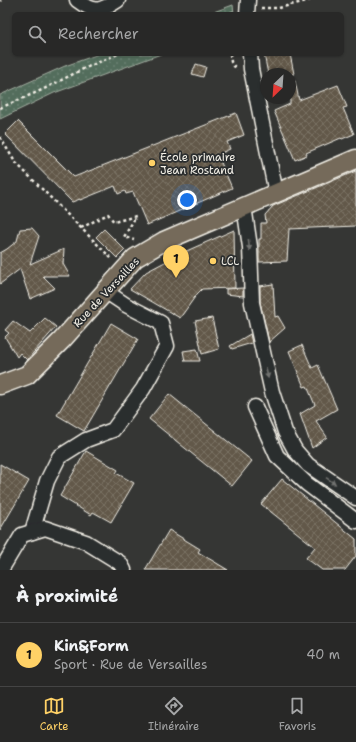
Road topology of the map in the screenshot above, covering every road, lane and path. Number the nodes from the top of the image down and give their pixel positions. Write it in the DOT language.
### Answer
graph roads {
  1 [pos="77,0"];
  2 [pos="118,0"];
  3 [pos="310,0"];
  4 [pos="247,7"];
  5 [pos="113,56"];
  6 [pos="250,56"];
  7 [pos="0,108"];
  8 [pos="0,137"];
  9 [pos="356,159"];
  10 [pos="276,193"];
  11 [pos="244,206"];
  12 [pos="81,228"];
  13 [pos="154,247"];
  14 [pos="123,271"];
  15 [pos="105,291"];
  16 [pos="0,385"];
  17 [pos="255,407"];
  18 [pos="356,498"];
  19 [pos="356,521"];
  20 [pos="32,532"];
  21 [pos="1,570"];
  22 [pos="124,570"];
  1 -- 2 [label="street"];
  3 -- 4 [label="path"];
  5 -- 7 [label="path"];
  6 -- 10 [label="street"];
  8 -- 12 [label="path"];
  9 -- 10 [label="main road, Rue de Versailles"];
  10 -- 11 [label="main road, Rue de Versailles"];
  11 -- 13 [label="main road, Rue de Versailles"];
  11 -- 18 [label="street, one-way"];
  12 -- 13 [label="path"];
  12 -- 14 [label="path"];
  13 -- 14 [label="main road, Rue de Versailles"];
  14 -- 15 [label="main road, Rue de Versailles"];
  15 -- 16 [label="main road, Rue de Versailles"];
  15 -- 20 [label="street"];
  17 -- 19 [label="street"];
  20 -- 21 [label="street"];
  20 -- 22 [label="street"];
}
